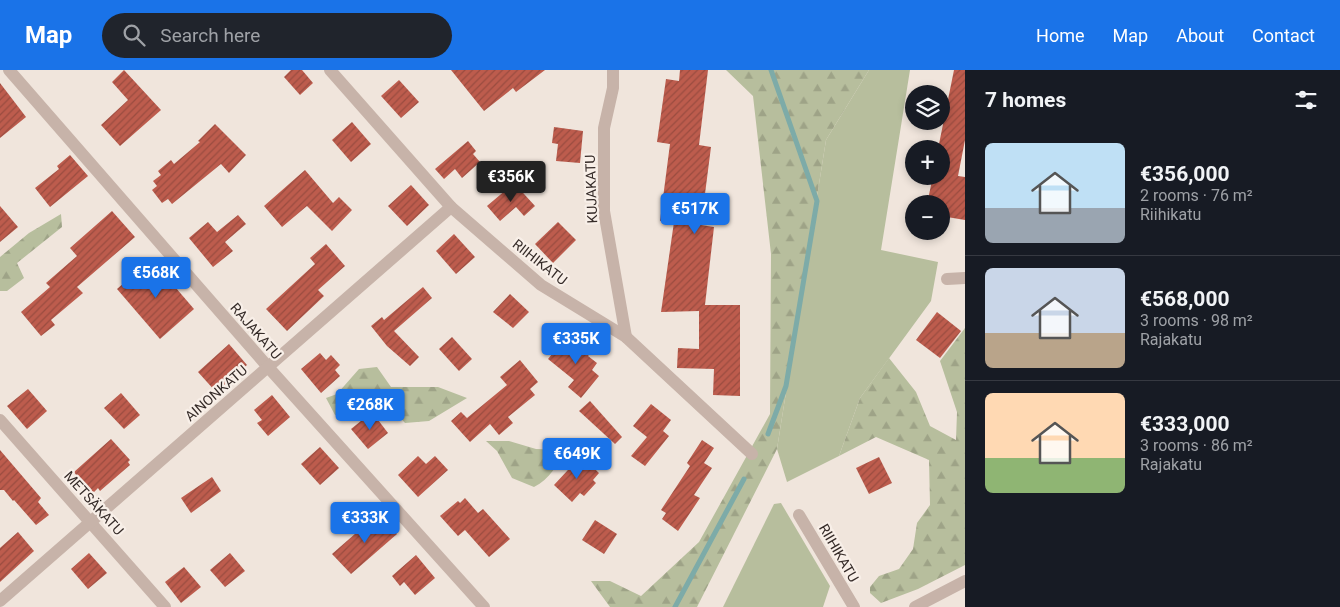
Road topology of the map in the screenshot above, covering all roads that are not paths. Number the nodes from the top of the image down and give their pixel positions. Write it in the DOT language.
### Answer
graph roads {
  1 [pos="9,70"];
  2 [pos="330,70"];
  3 [pos="612,70"];
  4 [pos="451,207"];
  5 [pos="965,278"];
  6 [pos="947,279"];
  7 [pos="626,337"];
  8 [pos="268,367"];
  9 [pos="0,420"];
  10 [pos="752,454"];
  11 [pos="800,514"];
  12 [pos="91,522"];
  13 [pos="965,581"];
  14 [pos="0,601"];
  15 [pos="165,607"];
  16 [pos="484,607"];
  17 [pos="854,607"];
  18 [pos="915,607"];
  1 -- 8 [label="street, RAJAKATU"];
  2 -- 4 [label="street, RIIHIKATU"];
  3 -- 7 [label="street, KUJAKATU"];
  4 -- 7 [label="street, RIIHIKATU"];
  4 -- 8 [label="street, AINONKATU"];
  5 -- 6 [label="street"];
  7 -- 10 [label="street, RIIHIKATU"];
  8 -- 12 [label="street, AINONKATU"];
  8 -- 16 [label="street, RAJAKATU"];
  9 -- 12 [label="street, METSÄKATU"];
  11 -- 17 [label="street, RIIHIKATU"];
  12 -- 14 [label="street, AINONKATU"];
  12 -- 15 [label="street, METSÄKATU"];
  13 -- 18 [label="street"];
}
